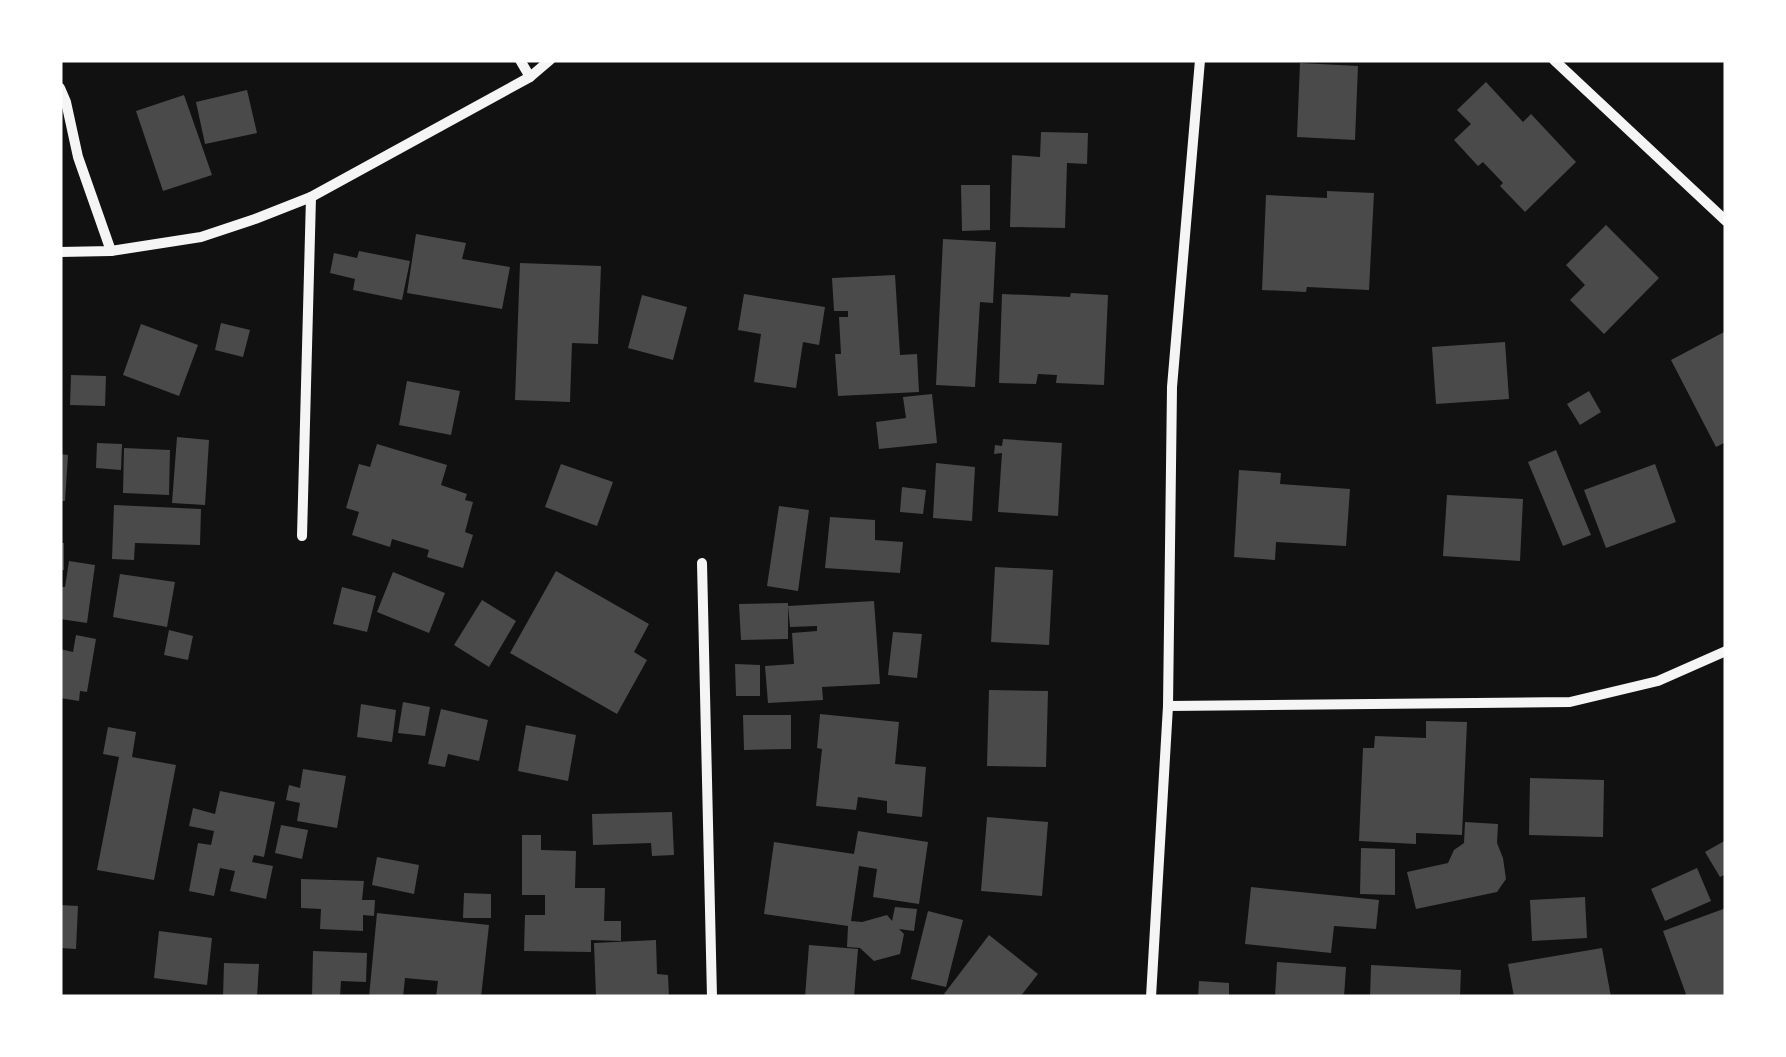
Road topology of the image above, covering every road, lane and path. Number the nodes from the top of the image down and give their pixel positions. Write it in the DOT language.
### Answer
graph roads {
  1 [pos="520,60"];
  2 [pos="550,60"];
  3 [pos="1200,60"];
  4 [pos="1554,60"];
  5 [pos="530,77"];
  6 [pos="60,88"];
  7 [pos="311,198"];
  8 [pos="1726,222"];
  9 [pos="111,250"];
  10 [pos="60,252"];
  11 [pos="302,536"];
  12 [pos="702,563"];
  13 [pos="1726,651"];
  14 [pos="1168,706"];
  15 [pos="712,997"];
  16 [pos="1151,997"];
  1 -- 5 [label="street"];
  2 -- 5 [label="street"];
  3 -- 14 [label="street"];
  4 -- 8 [label="street"];
  5 -- 7 [label="street"];
  6 -- 9 [label="street"];
  7 -- 9 [label="street"];
  7 -- 11 [label="street"];
  9 -- 10 [label="street"];
  12 -- 15 [label="street"];
  13 -- 14 [label="street"];
  14 -- 16 [label="street"];
}
